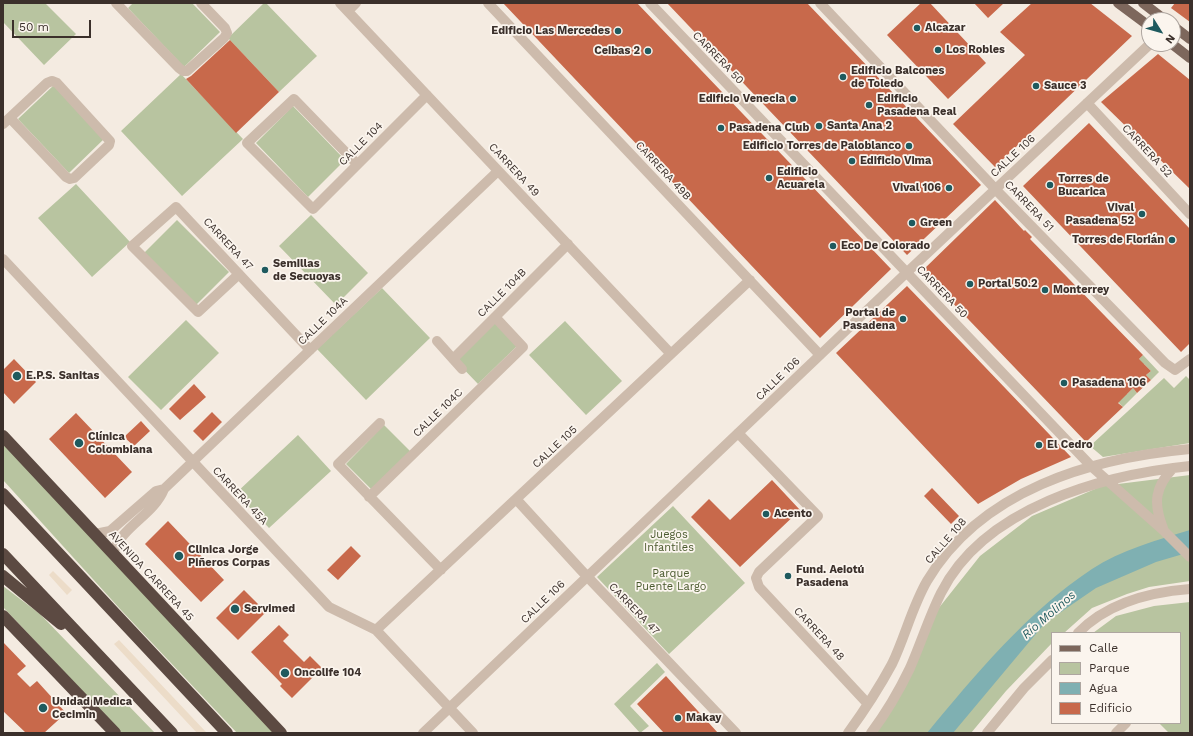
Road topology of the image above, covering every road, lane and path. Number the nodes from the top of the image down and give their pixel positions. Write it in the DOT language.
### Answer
graph roads {
  1 [pos="201,3"];
  2 [pos="340,3"];
  3 [pos="356,3"];
  4 [pos="488,3"];
  5 [pos="650,3"];
  6 [pos="820,3"];
  7 [pos="1143,3"];
  8 [pos="122,5"];
  9 [pos="1123,5"];
  10 [pos="348,11"];
  11 [pos="1155,12"];
  12 [pos="1134,15"];
  13 [pos="1141,20"];
  14 [pos="1181,32"];
  15 [pos="1190,39"];
  16 [pos="1181,51"];
  17 [pos="1141,52"];
  18 [pos="1190,58"];
  19 [pos="427,96"];
  20 [pos="1087,103"];
  21 [pos="7,121"];
  22 [pos="358,164"];
  23 [pos="498,171"];
  24 [pos="996,189"];
  25 [pos="1190,214"];
  26 [pos="568,244"];
  27 [pos="3,260"];
  28 [pos="907,273"];
  29 [pos="239,274"];
  30 [pos="750,280"];
  31 [pos="495,317"];
  32 [pos="437,341"];
  33 [pos="310,350"];
  34 [pos="671,354"];
  35 [pos="820,355"];
  36 [pos="453,359"];
  37 [pos="1190,359"];
  38 [pos="462,369"];
  39 [pos="380,422"];
  40 [pos="738,433"];
  41 [pos="3,436"];
  42 [pos="1190,449"];
  43 [pos="192,462"];
  44 [pos="1091,466"];
  45 [pos="1190,466"];
  46 [pos="1173,468"];
  47 [pos="1106,480"];
  48 [pos="164,489"];
  49 [pos="3,494"];
  50 [pos="369,496"];
  51 [pos="516,500"];
  52 [pos="1166,532"];
  53 [pos="94,534"];
  54 [pos="3,554"];
  55 [pos="113,554"];
  56 [pos="1190,557"];
  57 [pos="441,570"];
  58 [pos="3,576"];
  59 [pos="587,577"];
  60 [pos="1190,589"];
  61 [pos="3,616"];
  62 [pos="376,630"];
  63 [pos="1079,632"];
  64 [pos="94,651"];
  65 [pos="1051,661"];
  66 [pos="868,704"];
  67 [pos="450,708"];
  68 [pos="1125,724"];
  69 [pos="115,733"];
  70 [pos="172,733"];
  71 [pos="228,733"];
  72 [pos="282,733"];
  73 [pos="423,733"];
  74 [pos="473,733"];
  75 [pos="736,733"];
  76 [pos="848,733"];
  77 [pos="871,733"];
  78 [pos="987,733"];
  79 [pos="1116,733"];
  1 -- 8 [label="street"];
  2 -- 10 [label="street, CARRERA 49"];
  3 -- 10 [label="street"];
  4 -- 30 [label="street, CARRERA 49B"];
  5 -- 28 [label="street, CARRERA 50"];
  6 -- 24 [label="street, CARRERA 51"];
  7 -- 11 [label="main road"];
  7 -- 12 [label="street"];
  9 -- 12 [label="main road"];
  10 -- 19 [label="street, CARRERA 49"];
  12 -- 13 [label="main road"];
  14 -- 15 [label="main road"];
  16 -- 18 [label="main road"];
  17 -- 20 [label="street, CALLE 106"];
  19 -- 22 [label="street, CALLE 104"];
  19 -- 23 [label="street, CARRERA 49"];
  20 -- 24 [label="street, CALLE 106"];
  20 -- 25 [label="street, CARRERA 52"];
  21 -- 21 [label="street"];
  22 -- 22 [label="street, CALLE 104"];
  23 -- 26 [label="street, CARRERA 49"];
  23 -- 33 [label="street, CALLE 104A"];
  24 -- 28 [label="street, CALLE 106"];
  24 -- 37 [label="street, CARRERA 51"];
  26 -- 31 [label="street, CALLE 104B"];
  26 -- 34 [label="street, CARRERA 49"];
  27 -- 43 [label="street, CARRERA 45A"];
  28 -- 35 [label="street, CALLE 106"];
  28 -- 44 [label="street, CARRERA 50"];
  29 -- 29 [label="street, CARRERA 47"];
  29 -- 33 [label="street, CARRERA 47"];
  30 -- 34 [label="street, CALLE 105"];
  30 -- 35 [label="street, CARRERA 49B"];
  31 -- 36 [label="street, CALLE 104B"];
  31 -- 50 [label="street, CALLE 104C"];
  32 -- 36 [label="street"];
  33 -- 43 [label="street, CALLE 104A"];
  34 -- 51 [label="street, CALLE 105"];
  35 -- 40 [label="street, CALLE 106"];
  36 -- 38 [label="street"];
  39 -- 50 [label="street"];
  40 -- 59 [label="street, CALLE 106"];
  40 -- 66 [label="street, CARRERA 48"];
  41 -- 53 [label="highway, AVENIDA CARRERA 45"];
  42 -- 44 [label="street, CALLE 108"];
  43 -- 48 [label="street, CALLE 104A"];
  43 -- 62 [label="street, CARRERA 45A"];
  44 -- 47 [label="street, CARRERA 50"];
  44 -- 66 [label="street, CALLE 108"];
  45 -- 46 [label="street"];
  46 -- 47 [label="street"];
  46 -- 52 [label="street"];
  47 -- 52 [label="street, CARRERA 50"];
  47 -- 77 [label="street"];
  48 -- 53 [label="street, CALLE 104A"];
  48 -- 55 [label="street, CALLE 104A"];
  49 -- 71 [label="highway"];
  50 -- 57 [label="street"];
  51 -- 57 [label="street, CALLE 105"];
  51 -- 59 [label="street, CARRERA 47"];
  52 -- 56 [label="street, CARRERA 50"];
  53 -- 55 [label="highway, AVENIDA CARRERA 45"];
  54 -- 64 [label="highway"];
  55 -- 72 [label="highway, AVENIDA CARRERA 45"];
  57 -- 62 [label="street, CALLE 105"];
  58 -- 64 [label="highway"];
  59 -- 67 [label="street, CALLE 106"];
  59 -- 75 [label="street, CARRERA 47"];
  60 -- 63 [label="street"];
  61 -- 69 [label="highway"];
  62 -- 67 [label="street, CARRERA 45A"];
  64 -- 70 [label="highway"];
  65 -- 78 [label="street"];
  66 -- 76 [label="street, CALLE 108"];
  67 -- 73 [label="street, CALLE 106"];
  67 -- 74 [label="street, CARRERA 45A"];
  68 -- 79 [label="street"];
}
